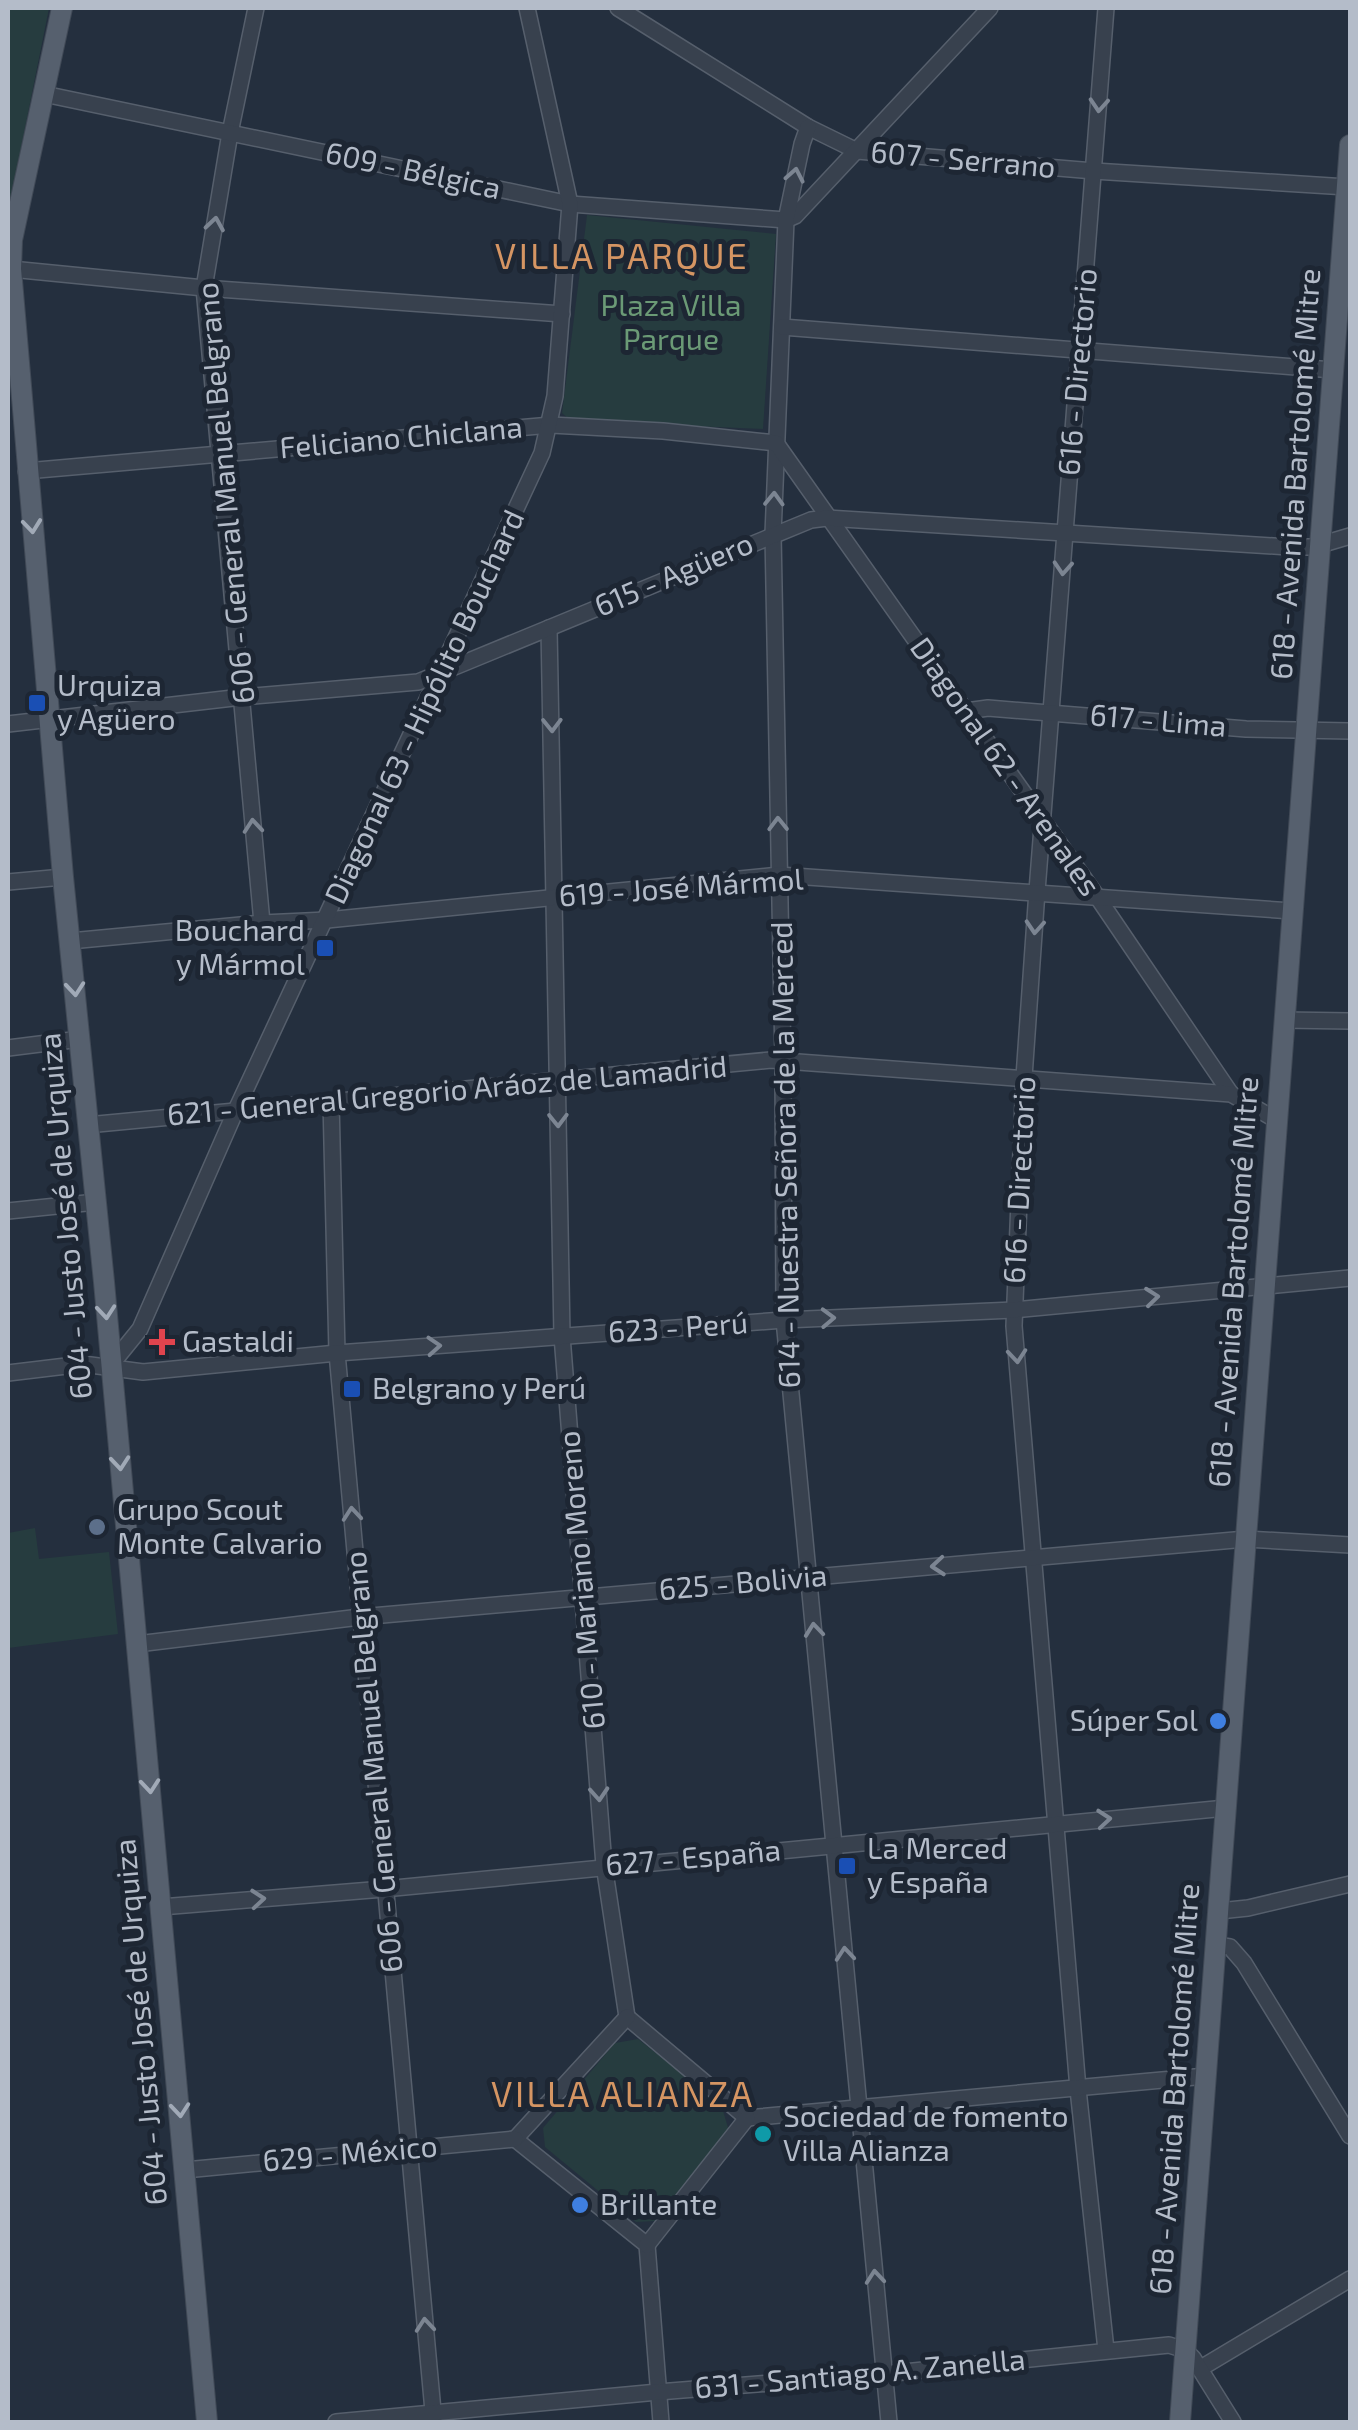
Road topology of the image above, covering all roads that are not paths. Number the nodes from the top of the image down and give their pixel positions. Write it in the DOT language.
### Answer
graph roads {
  1 [pos="62,8"];
  2 [pos="256,8"];
  3 [pos="527,8"];
  4 [pos="1106,8"];
  5 [pos="984,9"];
  6 [pos="628,10"];
  7 [pos="44,94"];
  8 [pos="808,127"];
  9 [pos="230,133"];
  10 [pos="1350,145"];
  11 [pos="858,151"];
  12 [pos="1094,171"];
  13 [pos="1347,187"];
  14 [pos="570,204"];
  15 [pos="786,220"];
  16 [pos="9,269"];
  17 [pos="204,288"];
  18 [pos="562,314"];
  19 [pos="782,327"];
  20 [pos="1343,340"];
  21 [pos="1079,349"];
  22 [pos="1333,370"];
  23 [pos="551,425"];
  24 [pos="776,443"];
  25 [pos="217,453"];
  26 [pos="26,471"];
  27 [pos="827,518"];
  28 [pos="772,534"];
  29 [pos="1065,534"];
  30 [pos="1350,536"];
  31 [pos="1322,544"];
  32 [pos="548,628"];
  33 [pos="436,677"];
  34 [pos="242,696"];
  35 [pos="966,711"];
  36 [pos="1052,712"];
  37 [pos="50,718"];
  38 [pos="8,724"];
  39 [pos="1350,730"];
  40 [pos="1307,731"];
  41 [pos="1044,822"];
  42 [pos="63,876"];
  43 [pos="779,876"];
  44 [pos="8,882"];
  45 [pos="1037,891"];
  46 [pos="555,896"];
  47 [pos="1098,898"];
  48 [pos="1292,911"];
  49 [pos="327,920"];
  50 [pos="262,923"];
  51 [pos="70,941"];
  52 [pos="1283,1020"];
  53 [pos="1350,1021"];
  54 [pos="80,1039"];
  55 [pos="8,1048"];
  56 [pos="783,1061"];
  57 [pos="1024,1077"];
  58 [pos="558,1080"];
  59 [pos="1231,1094"];
  60 [pos="331,1101"];
  61 [pos="236,1110"];
  62 [pos="1278,1121"];
  63 [pos="88,1125"];
  64 [pos="96,1202"];
  65 [pos="8,1210"];
  66 [pos="1350,1278"];
  67 [pos="1264,1286"];
  68 [pos="1014,1310"];
  69 [pos="784,1320"];
  70 [pos="562,1336"];
  71 [pos="337,1354"];
  72 [pos="110,1366"];
  73 [pos="8,1373"];
  74 [pos="1246,1539"];
  75 [pos="1350,1545"];
  76 [pos="1035,1557"];
  77 [pos="809,1578"];
  78 [pos="584,1598"];
  79 [pos="360,1617"];
  80 [pos="137,1644"];
  81 [pos="1226,1808"];
  82 [pos="1055,1824"];
  83 [pos="835,1844"];
  84 [pos="604,1866"];
  85 [pos="1350,1884"];
  86 [pos="384,1888"];
  87 [pos="161,1906"];
  88 [pos="1220,1911"];
  89 [pos="1217,1945"];
  90 [pos="627,2017"];
  91 [pos="1206,2076"];
  92 [pos="1078,2089"];
  93 [pos="859,2110"];
  94 [pos="747,2118"];
  95 [pos="1350,2136"];
  96 [pos="515,2139"];
  97 [pos="409,2148"];
  98 [pos="186,2170"];
  99 [pos="647,2245"];
  100 [pos="1350,2279"];
  101 [pos="1106,2350"];
  102 [pos="1185,2350"];
  103 [pos="1201,2368"];
  104 [pos="884,2374"];
  105 [pos="658,2392"];
  106 [pos="433,2418"];
  107 [pos="208,2422"];
  108 [pos="336,2422"];
  109 [pos="661,2422"];
  110 [pos="888,2422"];
  111 [pos="1180,2422"];
  112 [pos="1233,2422"];
  1 -- 7 [label="main road, 604 - Justo José de Urquiza"];
  2 -- 9 [label="street, 606 - General Manuel Belgrano"];
  3 -- 14 [label="street, Diagonal 63 - Hipólito Bouchard"];
  4 -- 12 [label="street, 616 - Directorio, one-way"];
  5 -- 11 [label="street"];
  6 -- 8 [label="street, 607 - Serrano"];
  7 -- 9 [label="street, 609 - Bélgica"];
  7 -- 16 [label="main road, 604 - Justo José de Urquiza"];
  8 -- 11 [label="street, 607 - Serrano"];
  15 -- 8 [label="street, 614 - Nuestra Señora de la Merced, one-way"];
  9 -- 14 [label="street, 609 - Bélgica"];
  17 -- 9 [label="street, 606 - General Manuel Belgrano, one-way"];
  10 -- 13 [label="main road, 618 - Avenida Bartolomé Mitre"];
  11 -- 12 [label="street, 607 - Serrano"];
  11 -- 15 [label="street"];
  12 -- 13 [label="street, 607 - Serrano"];
  12 -- 21 [label="street, 616 - Directorio"];
  13 -- 20 [label="main road, 618 - Avenida Bartolomé Mitre"];
  14 -- 15 [label="street, 609 - Bélgica"];
  14 -- 18 [label="street, Diagonal 63 - Hipólito Bouchard"];
  15 -- 19 [label="street, 614 - Nuestra Señora de la Merced"];
  16 -- 17 [label="street"];
  16 -- 26 [label="main road, 604 - Justo José de Urquiza"];
  17 -- 18 [label="street"];
  17 -- 25 [label="street, 606 - General Manuel Belgrano"];
  18 -- 23 [label="street, Diagonal 63 - Hipólito Bouchard"];
  19 -- 21 [label="street"];
  19 -- 24 [label="street, 614 - Nuestra Señora de la Merced"];
  20 -- 22 [label="main road, 618 - Avenida Bartolomé Mitre"];
  21 -- 22 [label="street"];
  21 -- 29 [label="street, 616 - Directorio"];
  22 -- 31 [label="main road, 618 - Avenida Bartolomé Mitre"];
  23 -- 24 [label="street, Feliciano Chiclana"];
  23 -- 25 [label="street, Feliciano Chiclana"];
  23 -- 33 [label="street, Diagonal 63 - Hipólito Bouchard"];
  24 -- 27 [label="street, Diagonal 62 - Arenales"];
  28 -- 24 [label="street, 614 - Nuestra Señora de la Merced, one-way"];
  25 -- 26 [label="street, Feliciano Chiclana"];
  25 -- 34 [label="street, 606 - General Manuel Belgrano"];
  26 -- 37 [label="main road, 604 - Justo José de Urquiza, one-way"];
  27 -- 28 [label="street, 615 - Agüero"];
  27 -- 29 [label="street, 615 - Agüero"];
  27 -- 35 [label="street, Diagonal 62 - Arenales"];
  28 -- 32 [label="street, 615 - Agüero"];
  43 -- 28 [label="street, 614 - Nuestra Señora de la Merced, one-way"];
  29 -- 31 [label="street, 615 - Agüero"];
  29 -- 36 [label="street, 616 - Directorio, one-way"];
  30 -- 31 [label="street, 615 - Agüero"];
  31 -- 40 [label="main road, 618 - Avenida Bartolomé Mitre"];
  32 -- 33 [label="street, 615 - Agüero"];
  32 -- 46 [label="street, 610 - Mariano Moreno, one-way"];
  33 -- 34 [label="street, 615 - Agüero"];
  33 -- 49 [label="street, Diagonal 63 - Hipólito Bouchard"];
  34 -- 37 [label="street, 615 - Agüero"];
  50 -- 34 [label="street, 606 - General Manuel Belgrano, one-way"];
  35 -- 36 [label="street, 617 - Lima"];
  35 -- 41 [label="street, Diagonal 62 - Arenales"];
  36 -- 40 [label="street, 617 - Lima"];
  36 -- 41 [label="street, 616 - Directorio"];
  37 -- 38 [label="street, 615 - Agüero"];
  37 -- 42 [label="main road, 604 - Justo José de Urquiza"];
  39 -- 40 [label="street, 617 - Lima"];
  40 -- 48 [label="main road, 618 - Avenida Bartolomé Mitre"];
  41 -- 45 [label="street, 616 - Directorio"];
  41 -- 47 [label="street, Diagonal 62 - Arenales"];
  42 -- 44 [label="street"];
  42 -- 51 [label="main road, 604 - Justo José de Urquiza"];
  43 -- 45 [label="street, 619 - José Mármol"];
  43 -- 46 [label="street, 619 - José Mármol"];
  43 -- 56 [label="street, 614 - Nuestra Señora de la Merced"];
  45 -- 47 [label="street, 619 - José Mármol"];
  45 -- 57 [label="street, 616 - Directorio, one-way"];
  46 -- 49 [label="street, 619 - José Mármol"];
  46 -- 58 [label="street, 610 - Mariano Moreno"];
  47 -- 48 [label="street, 619 - José Mármol"];
  47 -- 59 [label="street, Diagonal 62 - Arenales"];
  48 -- 52 [label="main road, 618 - Avenida Bartolomé Mitre"];
  49 -- 50 [label="street, 619 - José Mármol"];
  49 -- 61 [label="street, Diagonal 63 - Hipólito Bouchard"];
  50 -- 51 [label="street, 619 - José Mármol"];
  51 -- 54 [label="main road, 604 - Justo José de Urquiza, one-way"];
  52 -- 53 [label="street"];
  52 -- 62 [label="main road, 618 - Avenida Bartolomé Mitre"];
  54 -- 55 [label="street"];
  54 -- 63 [label="main road, 604 - Justo José de Urquiza"];
  56 -- 57 [label="street, 621 - General Gregorio Aráoz de Lamadrid"];
  56 -- 58 [label="street, 621 - General Gregorio Aráoz de Lamadrid"];
  56 -- 69 [label="street, 614 - Nuestra Señora de la Merced"];
  57 -- 59 [label="street, 621 - General Gregorio Aráoz de Lamadrid"];
  57 -- 68 [label="street, 616 - Directorio"];
  58 -- 60 [label="street, 621 - General Gregorio Aráoz de Lamadrid"];
  58 -- 70 [label="street, 610 - Mariano Moreno, one-way"];
  59 -- 62 [label="street, 621 - General Gregorio Aráoz de Lamadrid"];
  60 -- 61 [label="street, 621 - General Gregorio Aráoz de Lamadrid"];
  60 -- 71 [label="street, 606 - General Manuel Belgrano"];
  61 -- 63 [label="street, 621 - General Gregorio Aráoz de Lamadrid"];
  61 -- 72 [label="street, Diagonal 63 - Hipólito Bouchard"];
  62 -- 67 [label="main road, 618 - Avenida Bartolomé Mitre"];
  63 -- 64 [label="main road, 604 - Justo José de Urquiza"];
  64 -- 65 [label="street"];
  64 -- 72 [label="main road, 604 - Justo José de Urquiza, one-way"];
  66 -- 67 [label="street, 623 - Perú"];
  68 -- 67 [label="street, 623 - Perú, one-way"];
  67 -- 74 [label="main road, 618 - Avenida Bartolomé Mitre"];
  69 -- 68 [label="street, 623 - Perú, one-way"];
  68 -- 76 [label="street, 616 - Directorio, one-way"];
  69 -- 70 [label="street, 623 - Perú"];
  69 -- 77 [label="street, 614 - Nuestra Señora de la Merced"];
  71 -- 70 [label="street, 623 - Perú, one-way"];
  70 -- 78 [label="street, 610 - Mariano Moreno"];
  71 -- 72 [label="street, 623 - Perú"];
  79 -- 71 [label="street, 606 - General Manuel Belgrano, one-way"];
  72 -- 73 [label="street, 623 - Perú"];
  72 -- 80 [label="main road, 604 - Justo José de Urquiza, one-way"];
  74 -- 75 [label="street, 625 - Bolivia"];
  74 -- 76 [label="street, 625 - Bolivia"];
  74 -- 81 [label="main road, 618 - Avenida Bartolomé Mitre"];
  76 -- 77 [label="street, 625 - Bolivia, one-way"];
  76 -- 82 [label="street, 616 - Directorio"];
  77 -- 78 [label="street, 625 - Bolivia"];
  83 -- 77 [label="street, 614 - Nuestra Señora de la Merced, one-way"];
  78 -- 79 [label="street, 625 - Bolivia"];
  78 -- 84 [label="street, 610 - Mariano Moreno, one-way"];
  79 -- 80 [label="street, 625 - Bolivia"];
  79 -- 86 [label="street, 606 - General Manuel Belgrano"];
  80 -- 87 [label="main road, 604 - Justo José de Urquiza, one-way"];
  82 -- 81 [label="street, 627 - España, one-way"];
  81 -- 88 [label="main road, 618 - Avenida Bartolomé Mitre"];
  82 -- 83 [label="street, 627 - España"];
  82 -- 92 [label="street, 616 - Directorio"];
  83 -- 84 [label="street, 627 - España"];
  93 -- 83 [label="street, 614 - Nuestra Señora de la Merced, one-way"];
  84 -- 86 [label="street, 627 - España"];
  84 -- 90 [label="street, 610 - Mariano Moreno"];
  85 -- 88 [label="street"];
  87 -- 86 [label="street, 627 - España, one-way"];
  86 -- 97 [label="street, 606 - General Manuel Belgrano"];
  87 -- 98 [label="main road, 604 - Justo José de Urquiza, one-way"];
  88 -- 89 [label="main road, 618 - Avenida Bartolomé Mitre"];
  89 -- 91 [label="main road, 618 - Avenida Bartolomé Mitre"];
  89 -- 95 [label="street"];
  90 -- 94 [label="street"];
  90 -- 96 [label="street"];
  91 -- 92 [label="street"];
  91 -- 102 [label="main road, 618 - Avenida Bartolomé Mitre"];
  92 -- 93 [label="street"];
  92 -- 101 [label="street, 616 - Directorio"];
  93 -- 94 [label="street"];
  104 -- 93 [label="street, 614 - Nuestra Señora de la Merced, one-way"];
  94 -- 99 [label="street"];
  96 -- 97 [label="street, 629 - México"];
  96 -- 99 [label="street"];
  97 -- 98 [label="street, 629 - México"];
  106 -- 97 [label="street, 606 - General Manuel Belgrano, one-way"];
  98 -- 107 [label="main road, 604 - Justo José de Urquiza"];
  99 -- 105 [label="street"];
  100 -- 103 [label="street"];
  101 -- 102 [label="street, 631 - Santiago A. Zanella"];
  101 -- 104 [label="street, 631 - Santiago A. Zanella"];
  102 -- 103 [label="street"];
  102 -- 111 [label="main road, 618 - Avenida Bartolomé Mitre"];
  103 -- 112 [label="street"];
  104 -- 105 [label="street, 631 - Santiago A. Zanella"];
  104 -- 110 [label="street, 614 - Nuestra Señora de la Merced"];
  105 -- 106 [label="street, 631 - Santiago A. Zanella"];
  105 -- 109 [label="street"];
  106 -- 108 [label="street, 631 - Santiago A. Zanella"];
}
